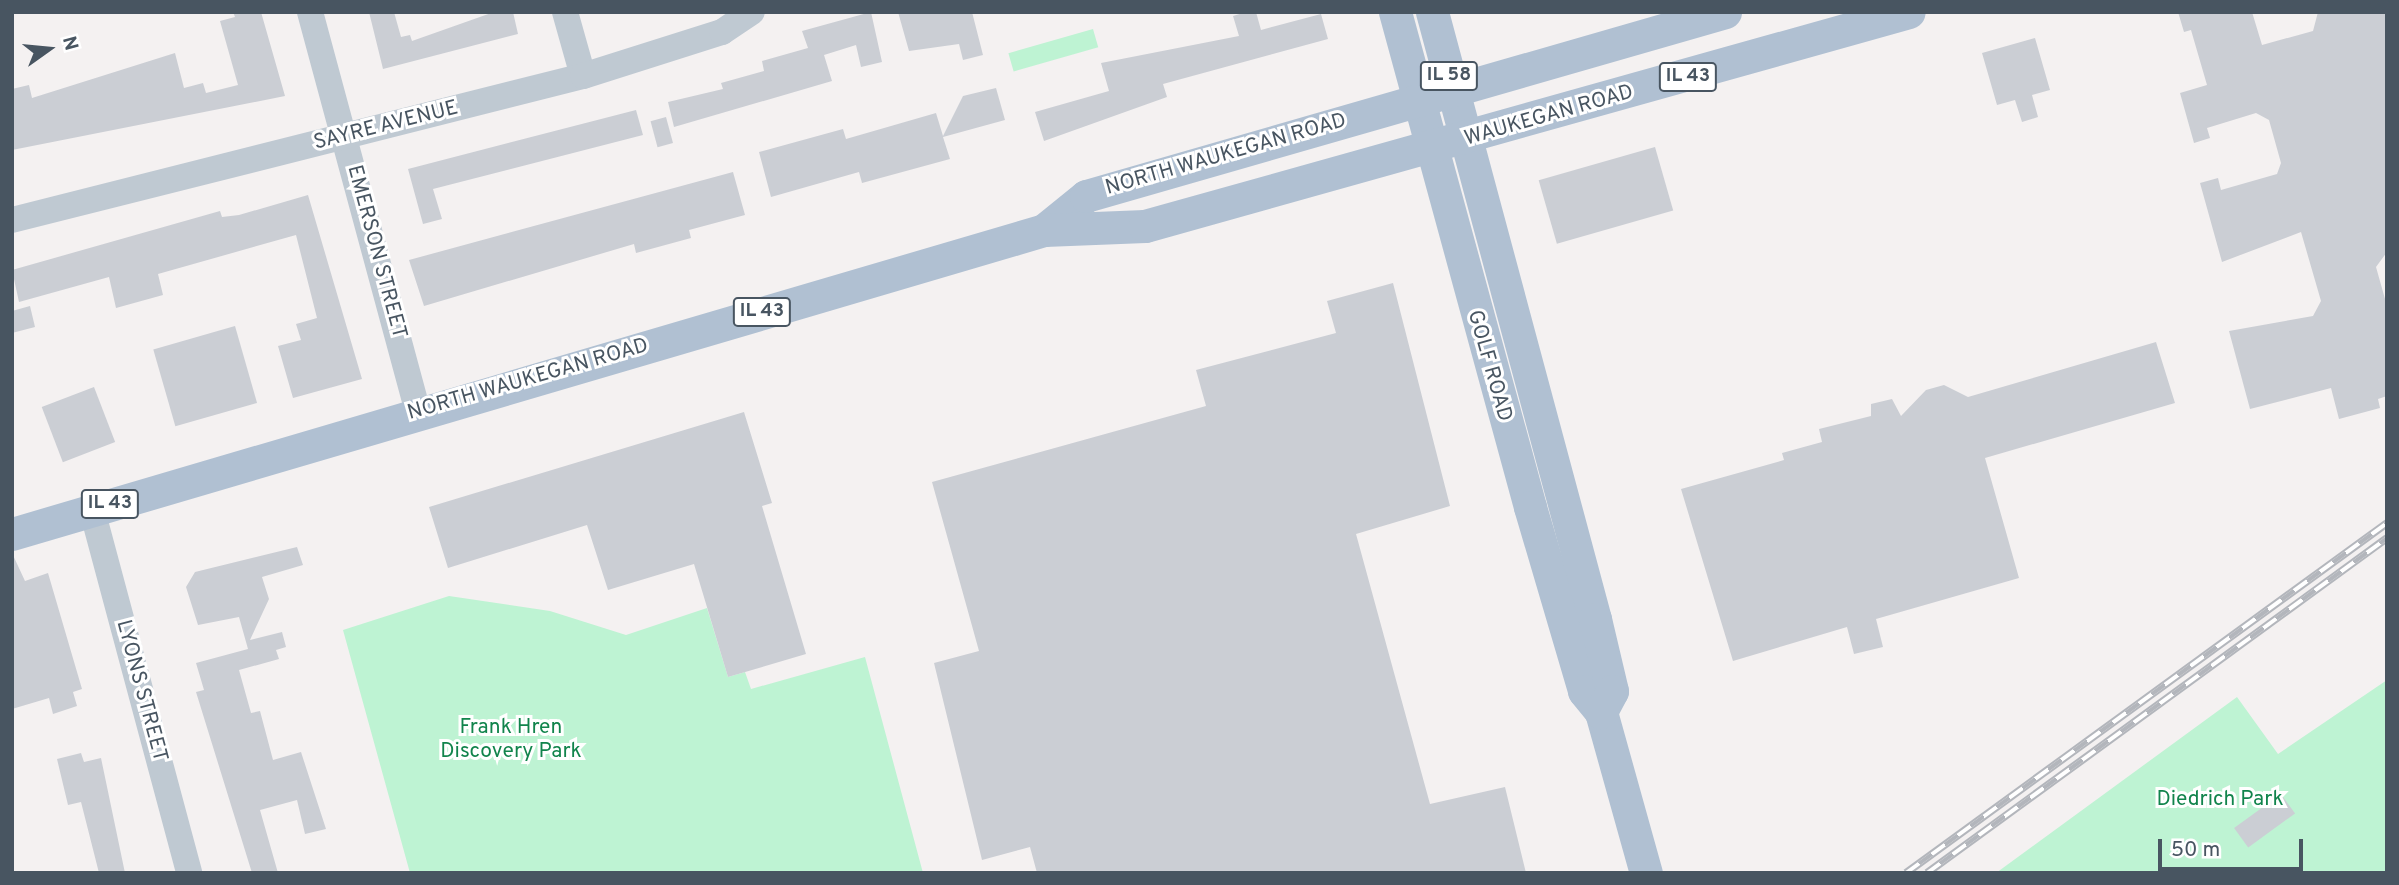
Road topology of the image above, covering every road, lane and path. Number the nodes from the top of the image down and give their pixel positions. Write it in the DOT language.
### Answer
graph roads {
  1 [pos="310,12"];
  2 [pos="565,12"];
  3 [pos="752,12"];
  4 [pos="1395,12"];
  5 [pos="1432,12"];
  6 [pos="1725,12"];
  7 [pos="1909,12"];
  8 [pos="583,76"];
  9 [pos="1452,87"];
  10 [pos="1416,98"];
  11 [pos="345,136"];
  12 [pos="1466,140"];
  13 [pos="1430,150"];
  14 [pos="12,220"];
  15 [pos="1044,230"];
  16 [pos="418,412"];
  17 [pos="92,510"];
  18 [pos="12,534"];
  19 [pos="1601,712"];
  20 [pos="190,873"];
  21 [pos="1646,873"];
  1 -- 11 [label="street, EMERSON STREET"];
  2 -- 8 [label="street"];
  3 -- 8 [label="street, SAYRE AVENUE"];
  4 -- 10 [label="main road, GOLF ROAD / IL 58"];
  5 -- 9 [label="main road, GOLF ROAD / IL 58"];
  6 -- 9 [label="main road, IL 43"];
  7 -- 12 [label="main road, WAUKEGAN ROAD / IL 43"];
  8 -- 11 [label="street, SAYRE AVENUE"];
  9 -- 10 [label="main road, IL 43"];
  9 -- 12 [label="main road, GOLF ROAD / IL 58"];
  10 -- 13 [label="main road, GOLF ROAD"];
  10 -- 15 [label="main road, NORTH WAUKEGAN ROAD / IL 43"];
  11 -- 14 [label="street, SAYRE AVENUE"];
  11 -- 16 [label="street, EMERSON STREET"];
  12 -- 13 [label="main road, WAUKEGAN ROAD / IL 43"];
  12 -- 19 [label="main road, GOLF ROAD"];
  13 -- 15 [label="main road, NORTH WAUKEGAN ROAD / IL 43"];
  13 -- 19 [label="main road, GOLF ROAD"];
  15 -- 16 [label="main road, NORTH WAUKEGAN ROAD / IL 43"];
  16 -- 17 [label="main road, NORTH WAUKEGAN ROAD / IL 43"];
  17 -- 18 [label="main road, NORTH WAUKEGAN ROAD / IL 43"];
  17 -- 20 [label="street, LYONS STREET"];
  19 -- 21 [label="main road, GOLF ROAD"];
}
